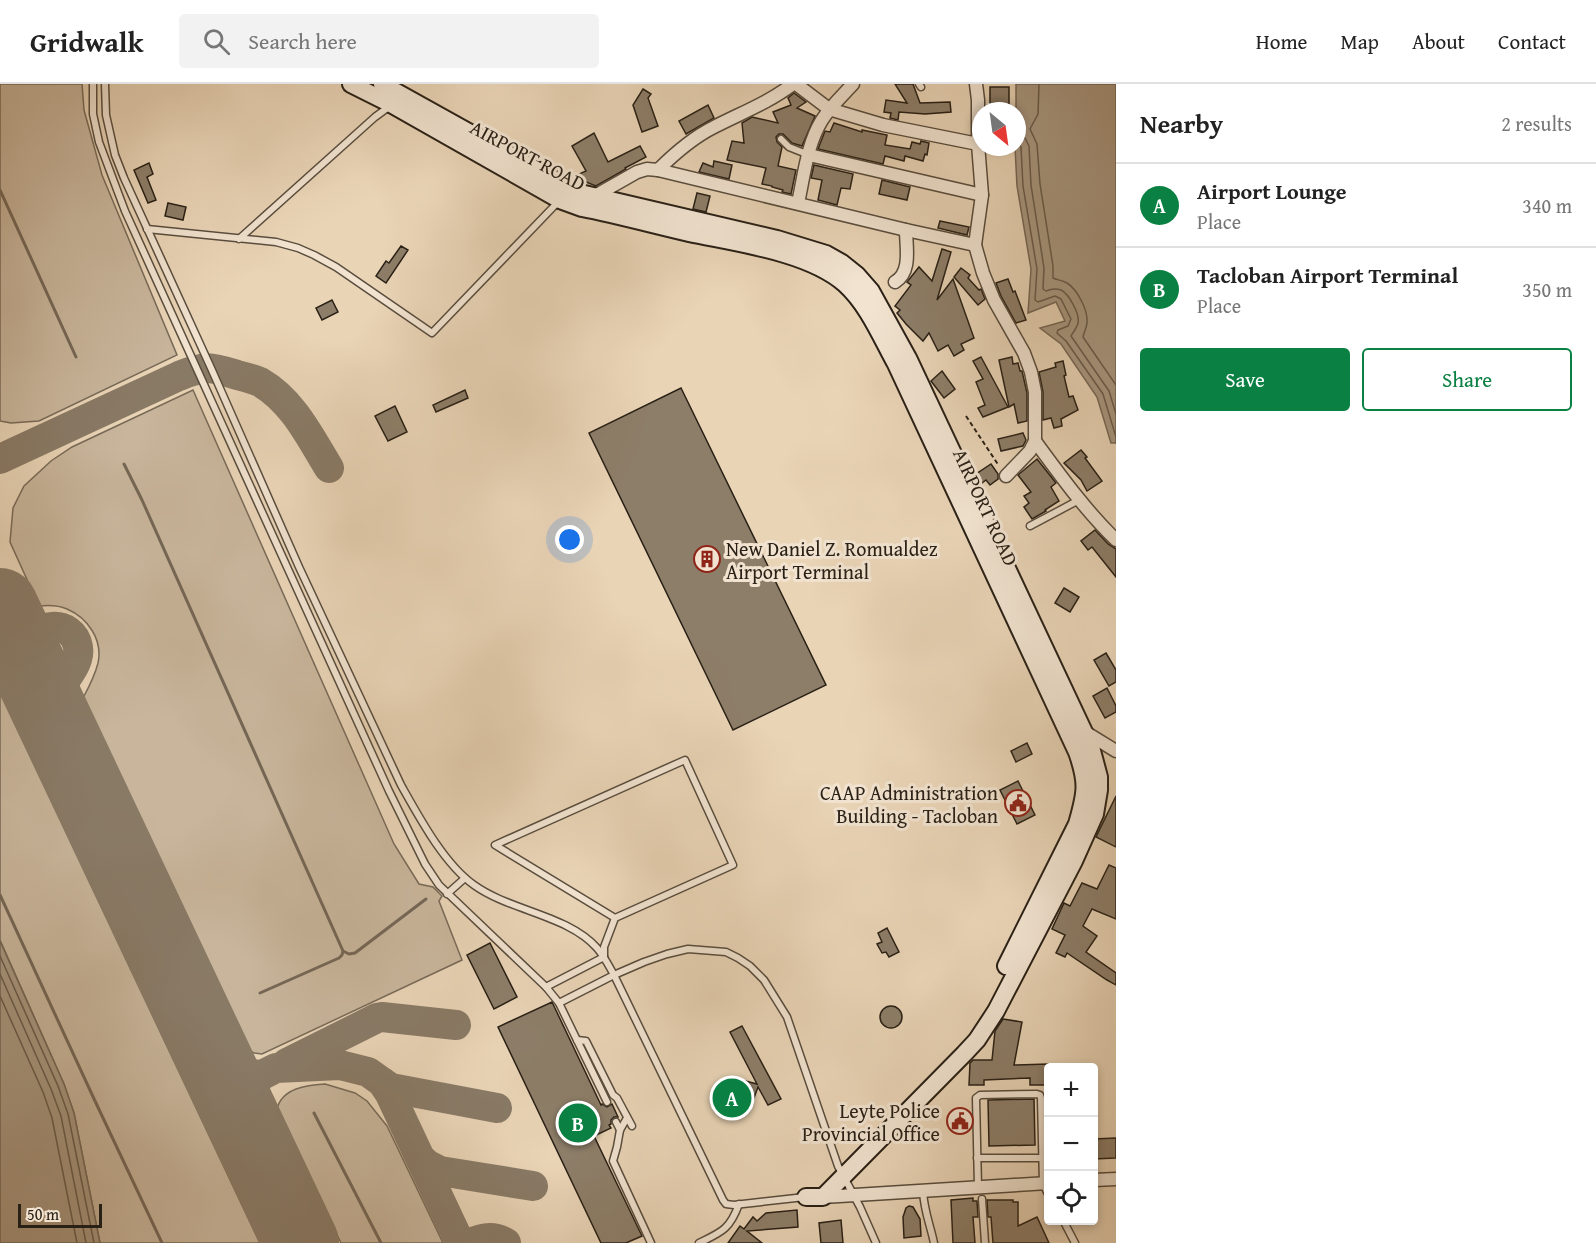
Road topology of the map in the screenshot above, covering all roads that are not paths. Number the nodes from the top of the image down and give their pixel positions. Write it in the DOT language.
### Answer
graph roads {
  1 [pos="93,84"];
  2 [pos="105,84"];
  3 [pos="351,84"];
  4 [pos="382,84"];
  5 [pos="794,84"];
  6 [pos="853,84"];
  7 [pos="976,84"];
  8 [pos="978,102"];
  9 [pos="391,104"];
  10 [pos="829,109"];
  11 [pos="781,139"];
  12 [pos="972,143"];
  13 [pos="809,155"];
  14 [pos="979,156"];
  15 [pos="658,170"];
  16 [pos="982,195"];
  17 [pos="560,200"];
  18 [pos="592,203"];
  19 [pos="798,203"];
  20 [pos="147,229"];
  21 [pos="906,230"];
  22 [pos="239,238"];
  23 [pos="975,245"];
  24 [pos="167,272"];
  25 [pos="155,278"];
  26 [pos="895,282"];
  27 [pos="1035,441"];
  28 [pos="1006,476"];
  29 [pos="1079,500"];
  30 [pos="1030,526"];
  31 [pos="1116,540"];
  32 [pos="298,567"];
  33 [pos="288,571"];
  34 [pos="1078,736"];
  35 [pos="1116,751"];
  36 [pos="401,785"];
  37 [pos="389,791"];
  38 [pos="465,878"];
  39 [pos="447,894"];
  40 [pos="615,918"];
  41 [pos="604,957"];
  42 [pos="614,975"];
  43 [pos="546,987"];
  44 [pos="559,1003"];
  45 [pos="577,1040"];
  46 [pos="607,1102"];
  47 [pos="627,1118"];
  48 [pos="616,1122"];
  49 [pos="632,1126"];
  50 [pos="620,1130"];
  51 [pos="977,1158"];
  52 [pos="1042,1158"];
  53 [pos="840,1171"];
  54 [pos="1044,1171"];
  55 [pos="1116,1179"];
  56 [pos="1098,1180"];
  57 [pos="1044,1187"];
  58 [pos="923,1191"];
  59 [pos="980,1193"];
  60 [pos="853,1195"];
  61 [pos="814,1197"];
  62 [pos="739,1204"];
  63 [pos="1065,1225"];
  64 [pos="651,1243"];
  65 [pos="699,1243"];
  66 [pos="876,1243"];
  67 [pos="934,1243"];
  68 [pos="985,1243"];
  69 [pos="1075,1243"];
  1 -- 25 [label="lane"];
  2 -- 20 [label="lane"];
  3 -- 9 [label="main road, AIRPORT ROAD"];
  4 -- 18 [label="main road, AIRPORT ROAD"];
  5 -- 10 [label="street"];
  5 -- 15 [label="street"];
  6 -- 10 [label="street"];
  7 -- 8 [label="street"];
  9 -- 17 [label="main road, AIRPORT ROAD"];
  9 -- 22 [label="lane"];
  10 -- 12 [label="street"];
  10 -- 13 [label="street"];
  11 -- 13 [label="lane"];
  13 -- 16 [label="street"];
  13 -- 19 [label="street"];
  14 -- 16 [label="street"];
  15 -- 18 [label="street"];
  15 -- 19 [label="street"];
  16 -- 23 [label="street"];
  17 -- 18 [label="main road, AIRPORT ROAD"];
  17 -- 22 [label="lane"];
  18 -- 34 [label="main road, AIRPORT ROAD"];
  19 -- 21 [label="street"];
  20 -- 22 [label="lane"];
  20 -- 24 [label="lane"];
  21 -- 23 [label="street"];
  21 -- 26 [label="street"];
  23 -- 27 [label="street"];
  24 -- 25 [label="lane"];
  24 -- 32 [label="lane"];
  25 -- 33 [label="lane"];
  27 -- 28 [label="street"];
  27 -- 29 [label="street"];
  29 -- 30 [label="lane"];
  29 -- 31 [label="street"];
  32 -- 33 [label="lane"];
  32 -- 36 [label="lane"];
  33 -- 37 [label="lane"];
  34 -- 35 [label="street"];
  34 -- 53 [label="main road, AIRPORT ROAD"];
  36 -- 37 [label="lane"];
  36 -- 38 [label="lane"];
  37 -- 39 [label="lane"];
  38 -- 39 [label="lane"];
  38 -- 41 [label="lane"];
  39 -- 43 [label="lane"];
  40 -- 40 [label="lane"];
  40 -- 41 [label="lane"];
  41 -- 42 [label="lane"];
  41 -- 43 [label="lane"];
  42 -- 44 [label="lane"];
  42 -- 53 [label="lane"];
  42 -- 62 [label="lane"];
  43 -- 44 [label="lane"];
  44 -- 45 [label="lane"];
  45 -- 46 [label="lane"];
  45 -- 47 [label="lane"];
  47 -- 49 [label="lane"];
  47 -- 50 [label="lane"];
  48 -- 50 [label="lane"];
  50 -- 64 [label="lane"];
  51 -- 52 [label="lane"];
  51 -- 52 [label="lane"];
  51 -- 59 [label="lane"];
  52 -- 54 [label="lane"];
  53 -- 60 [label="lane"];
  53 -- 61 [label="main road, AIRPORT ROAD"];
  55 -- 56 [label="street"];
  57 -- 59 [label="street"];
  58 -- 59 [label="street"];
  58 -- 60 [label="street"];
  58 -- 67 [label="lane"];
  59 -- 68 [label="lane"];
  60 -- 61 [label="street"];
  60 -- 66 [label="lane"];
  61 -- 62 [label="lane"];
  62 -- 65 [label="lane"];
  63 -- 69 [label="lane"];
}
